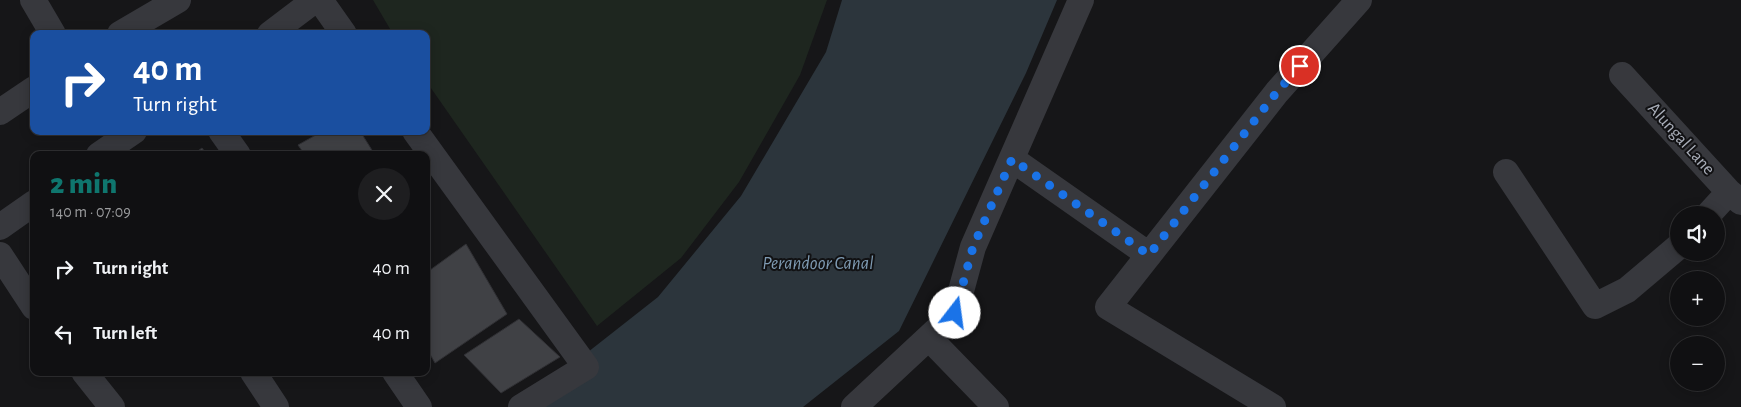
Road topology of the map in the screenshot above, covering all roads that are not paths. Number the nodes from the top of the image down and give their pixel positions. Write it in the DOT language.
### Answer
graph roads {
  1 [pos="32,0"];
  2 [pos="178,0"];
  3 [pos="315,0"];
  4 [pos="320,0"];
  5 [pos="1081,0"];
  6 [pos="1359,0"];
  7 [pos="51,30"];
  8 [pos="127,30"];
  9 [pos="275,30"];
  10 [pos="341,30"];
  11 [pos="1622,75"];
  12 [pos="30,92"];
  13 [pos="0,112"];
  14 [pos="128,135"];
  15 [pos="223,135"];
  16 [pos="418,135"];
  17 [pos="106,151"];
  18 [pos="235,151"];
  19 [pos="429,151"];
  20 [pos="430,152"];
  21 [pos="1012,159"];
  22 [pos="1506,172"];
  23 [pos="1735,197"];
  24 [pos="30,206"];
  25 [pos="1722,206"];
  26 [pos="0,227"];
  27 [pos="1670,254"];
  28 [pos="0,255"];
  29 [pos="1149,255"];
  30 [pos="30,301"];
  31 [pos="929,338"];
  32 [pos="87,376"];
  33 [pos="256,376"];
  34 [pos="398,376"];
  35 [pos="112,407"];
  36 [pos="276,407"];
  37 [pos="420,407"];
  38 [pos="521,407"];
  39 [pos="854,407"];
  40 [pos="996,407"];
  41 [pos="1273,407"];
  1 -- 7 [label="street"];
  2 -- 8 [label="street"];
  3 -- 9 [label="street"];
  4 -- 10 [label="street"];
  5 -- 21 [label="street"];
  6 -- 29 [label="street"];
  11 -- 23 [label="street, Alungal Lane"];
  12 -- 13 [label="street"];
  14 -- 17 [label="street"];
  15 -- 18 [label="street"];
  16 -- 19 [label="street"];
  20 -- 38 [label="street"];
  21 -- 29 [label="street"];
  21 -- 31 [label="street"];
  22 -- 27 [label="street"];
  23 -- 25 [label="street"];
  24 -- 26 [label="street"];
  28 -- 30 [label="street"];
  29 -- 41 [label="street"];
  31 -- 39 [label="street"];
  31 -- 40 [label="street"];
  32 -- 35 [label="street"];
  33 -- 36 [label="street"];
  34 -- 37 [label="street"];
}
